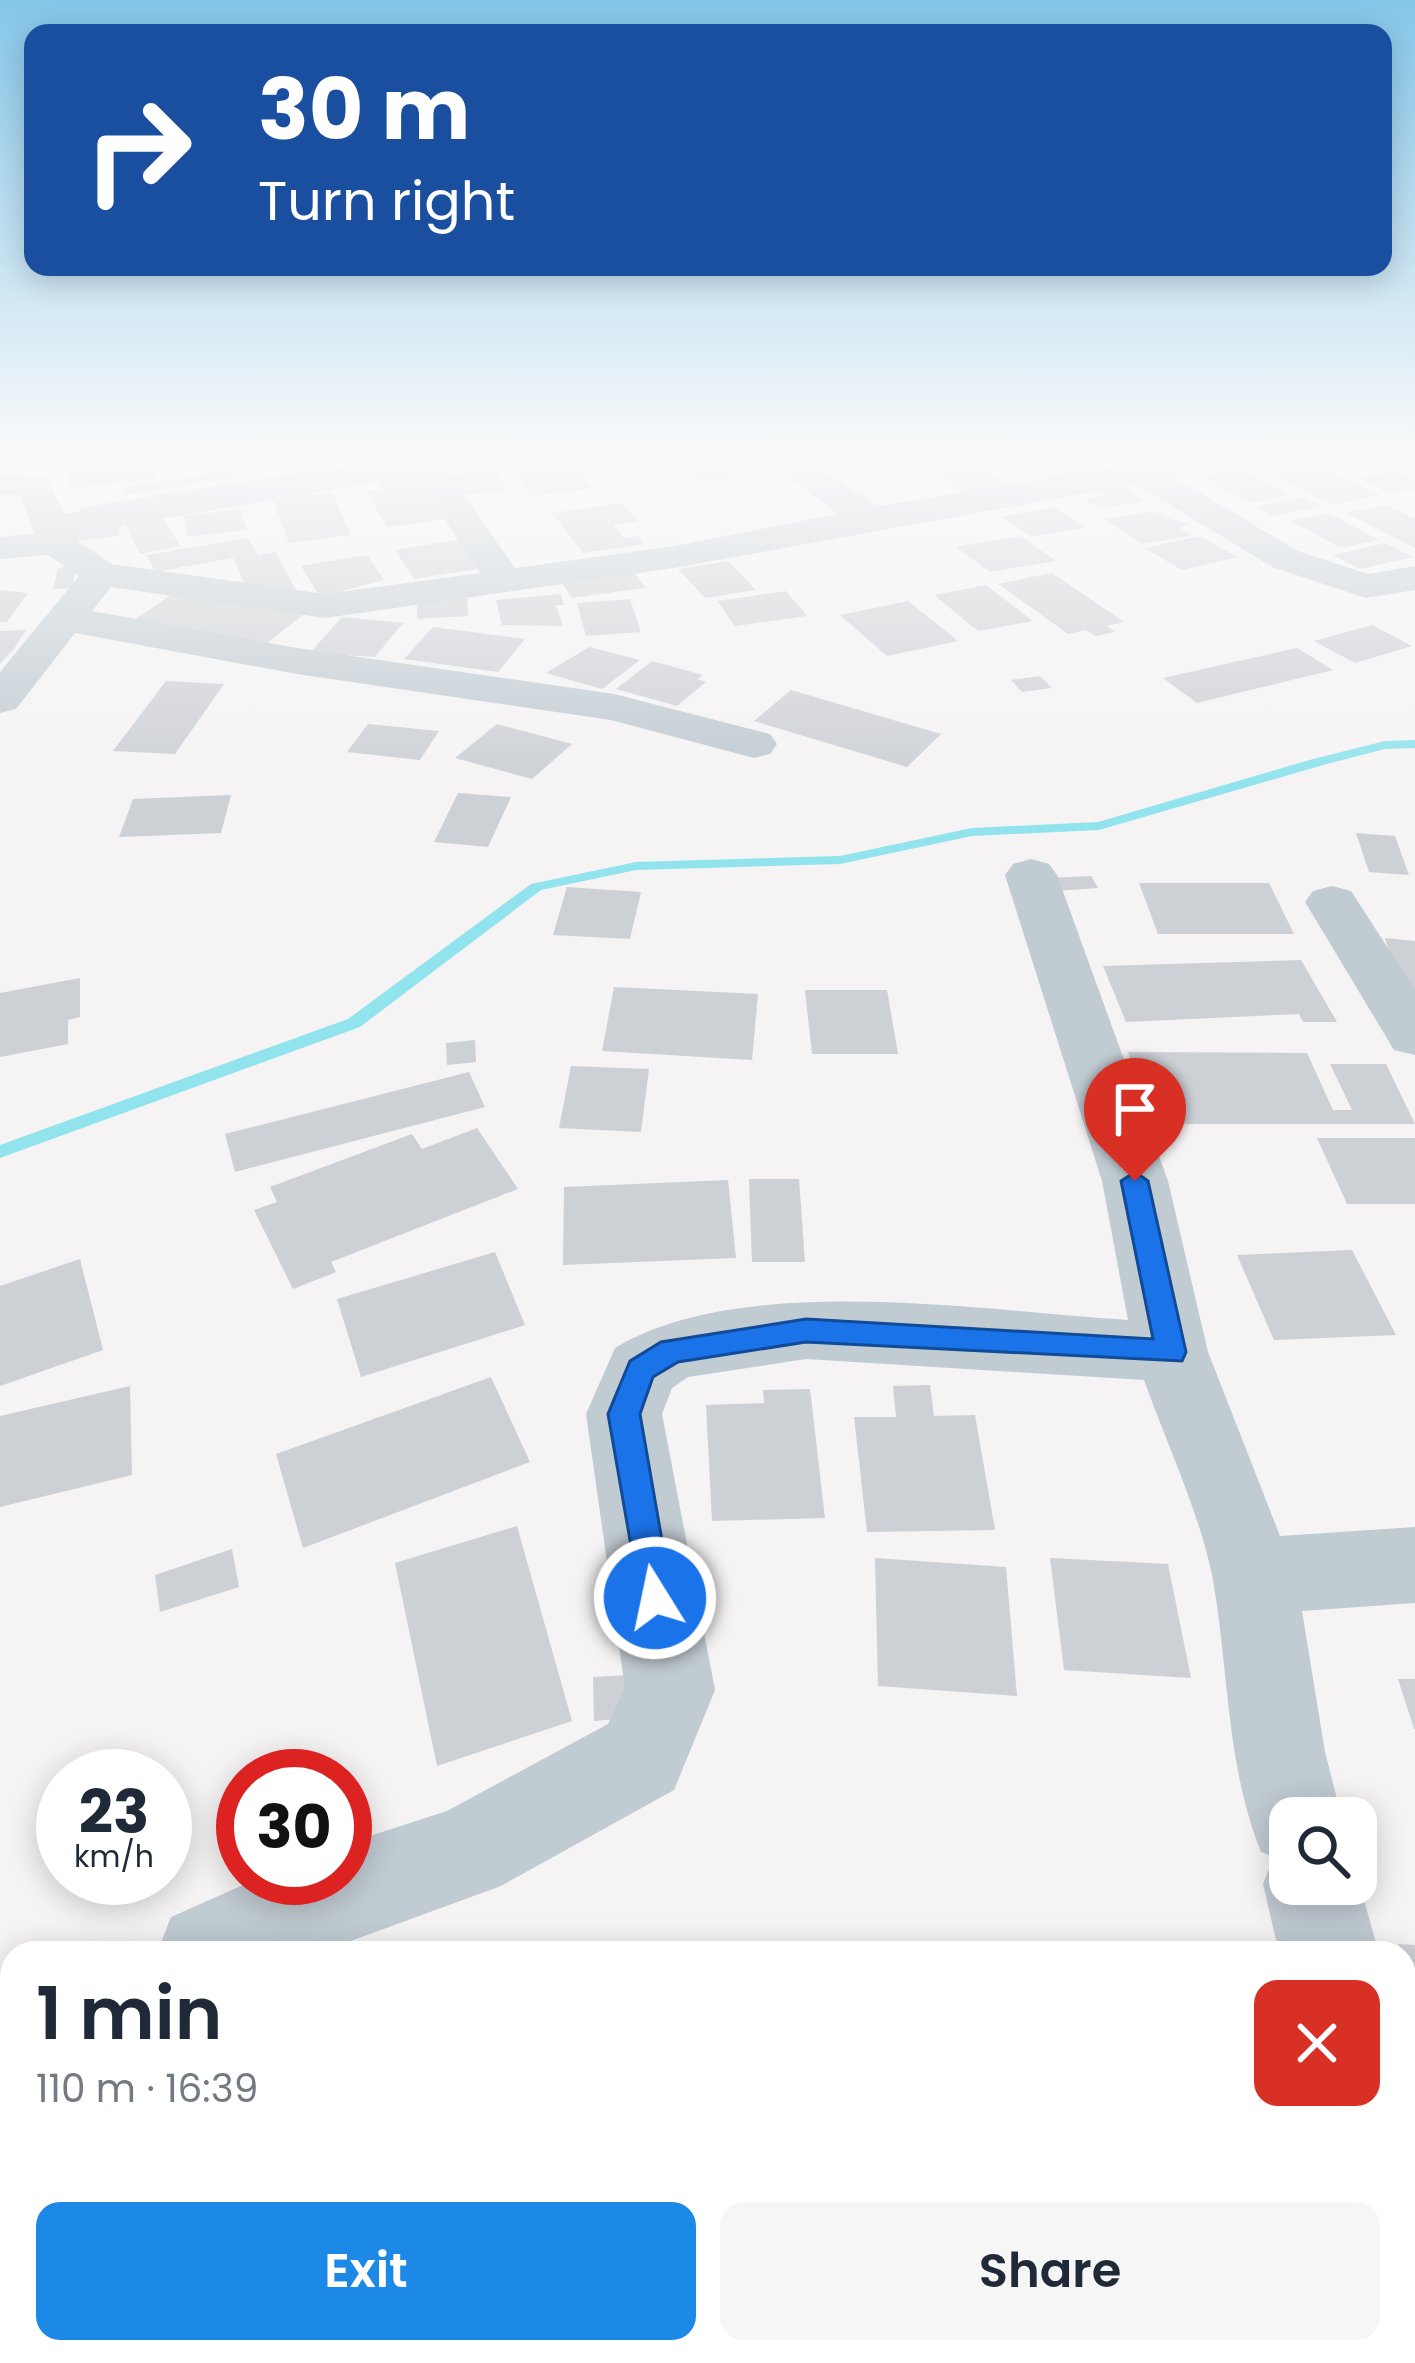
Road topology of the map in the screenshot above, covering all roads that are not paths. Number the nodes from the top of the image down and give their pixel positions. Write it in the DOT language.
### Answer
graph roads {
  1 [pos="89,566"];
  2 [pos="495,566"];
  3 [pos="602,566"];
  4 [pos="1305,566"];
  5 [pos="101,574"];
  6 [pos="1415,578"];
  7 [pos="504,579"];
  8 [pos="68,619"];
  9 [pos="0,700"];
  10 [pos="754,744"];
  11 [pos="1031,875"];
  12 [pos="1332,902"];
  13 [pos="1415,1036"];
  14 [pos="1171,1352"];
  15 [pos="1415,1565"];
  16 [pos="1254,1576"];
  17 [pos="1290,1797"];
  18 [pos="1317,1905"];
  19 [pos="232,1941"];
  20 [pos="1326,1941"];
  1 -- 5 [label="street"];
  2 -- 7 [label="street"];
  3 -- 7 [label="street"];
  4 -- 6 [label="street"];
  5 -- 7 [label="street"];
  5 -- 8 [label="street"];
  8 -- 9 [label="street"];
  8 -- 10 [label="street"];
  11 -- 14 [label="street"];
  12 -- 13 [label="street"];
  14 -- 16 [label="street"];
  14 -- 19 [label="street"];
  15 -- 16 [label="street"];
  16 -- 17 [label="street"];
  18 -- 20 [label="street"];
}
